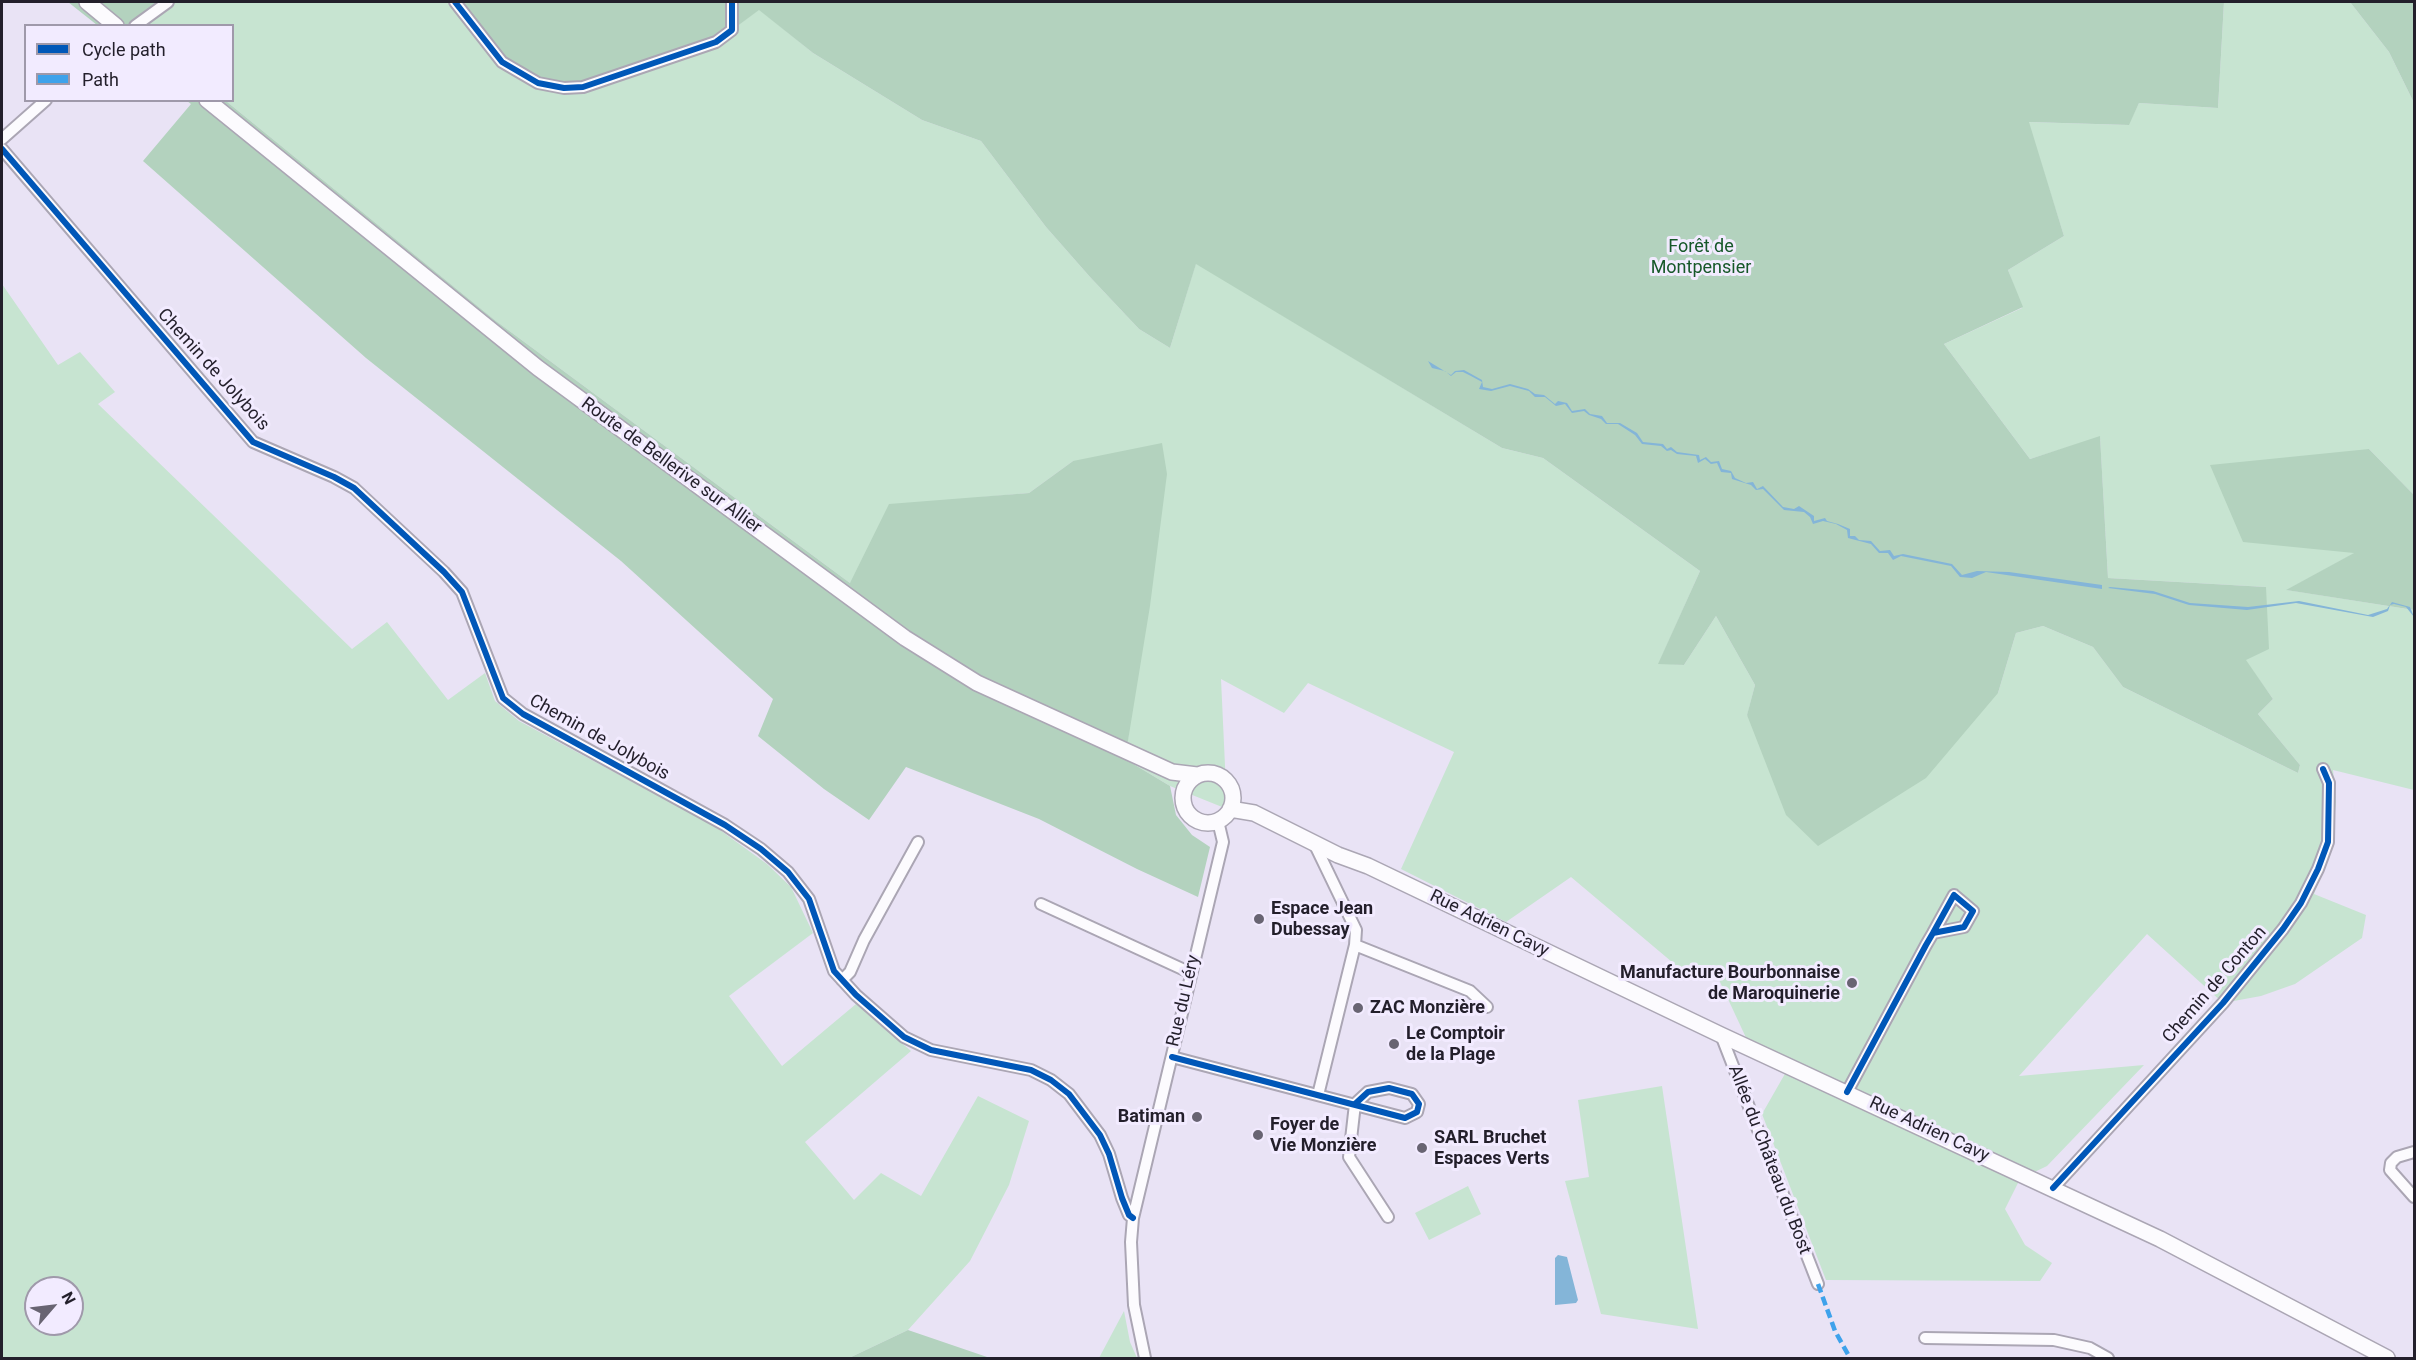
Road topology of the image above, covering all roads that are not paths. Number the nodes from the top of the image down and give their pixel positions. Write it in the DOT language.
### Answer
graph roads {
  1 [pos="87,2"];
  2 [pos="168,2"];
  3 [pos="455,2"];
  4 [pos="732,2"];
  5 [pos="114,24"];
  6 [pos="138,24"];
  7 [pos="44,102"];
  8 [pos="209,102"];
  9 [pos="2,139"];
  10 [pos="2,148"];
  11 [pos="2323,769"];
  12 [pos="1172,772"];
  13 [pos="1197,775"];
  14 [pos="1184,788"];
  15 [pos="1232,792"];
  16 [pos="1230,809"];
  17 [pos="1218,821"];
  18 [pos="918,842"];
  19 [pos="1314,843"];
  20 [pos="1338,855"];
  21 [pos="1368,866"];
  22 [pos="1328,870"];
  23 [pos="1041,904"];
  24 [pos="1933,933"];
  25 [pos="1355,945"];
  26 [pos="1191,973"];
  27 [pos="842,980"];
  28 [pos="1487,1007"];
  29 [pos="1721,1035"];
  30 [pos="1172,1057"];
  31 [pos="1847,1092"];
  32 [pos="1318,1095"];
  33 [pos="1354,1104"];
  34 [pos="2415,1152"];
  35 [pos="2053,1188"];
  36 [pos="2415,1197"];
  37 [pos="1389,1217"];
  38 [pos="1133,1218"];
  39 [pos="1818,1284"];
  40 [pos="1925,1338"];
  41 [pos="1145,1359"];
  42 [pos="2108,1359"];
  43 [pos="2387,1359"];
  1 -- 5 [label="main road"];
  2 -- 6 [label="street"];
  3 -- 4 [label="street"];
  7 -- 9 [label="street"];
  8 -- 12 [label="main road, Route de Bellerive sur Allier"];
  10 -- 27 [label="street, Chemin de Jolybois"];
  11 -- 35 [label="street, Chemin de Conton"];
  12 -- 13 [label="main road, Route de Bellerive sur Allier"];
  12 -- 14 [label="main road, Route de Bellerive sur Allier"];
  13 -- 14 [label="main road"];
  13 -- 15 [label="main road"];
  14 -- 17 [label="main road"];
  15 -- 16 [label="main road"];
  15 -- 21 [label="main road, Rue Adrien Cavy"];
  16 -- 17 [label="main road"];
  16 -- 19 [label="main road, Rue Adrien Cavy"];
  17 -- 26 [label="street, Rue du Léry"];
  18 -- 27 [label="street"];
  19 -- 20 [label="main road, Rue Adrien Cavy"];
  19 -- 22 [label="street"];
  20 -- 21 [label="main road, Rue Adrien Cavy"];
  20 -- 22 [label="street"];
  21 -- 29 [label="main road, Rue Adrien Cavy"];
  22 -- 25 [label="street"];
  23 -- 26 [label="street"];
  24 -- 31 [label="street"];
  25 -- 28 [label="street"];
  25 -- 32 [label="street"];
  26 -- 30 [label="street, Rue du Léry"];
  27 -- 38 [label="street, Chemin de Jolybois"];
  29 -- 31 [label="main road, Rue Adrien Cavy"];
  29 -- 39 [label="street, Allée du Château du Bost"];
  30 -- 32 [label="street"];
  30 -- 38 [label="street, Rue du Léry"];
  31 -- 35 [label="main road, Rue Adrien Cavy"];
  32 -- 33 [label="street"];
  33 -- 33 [label="street"];
  33 -- 37 [label="street"];
  34 -- 36 [label="street"];
  35 -- 43 [label="main road, Rue Adrien Cavy"];
  38 -- 41 [label="street, Rue du Léry"];
  40 -- 42 [label="street"];
}
